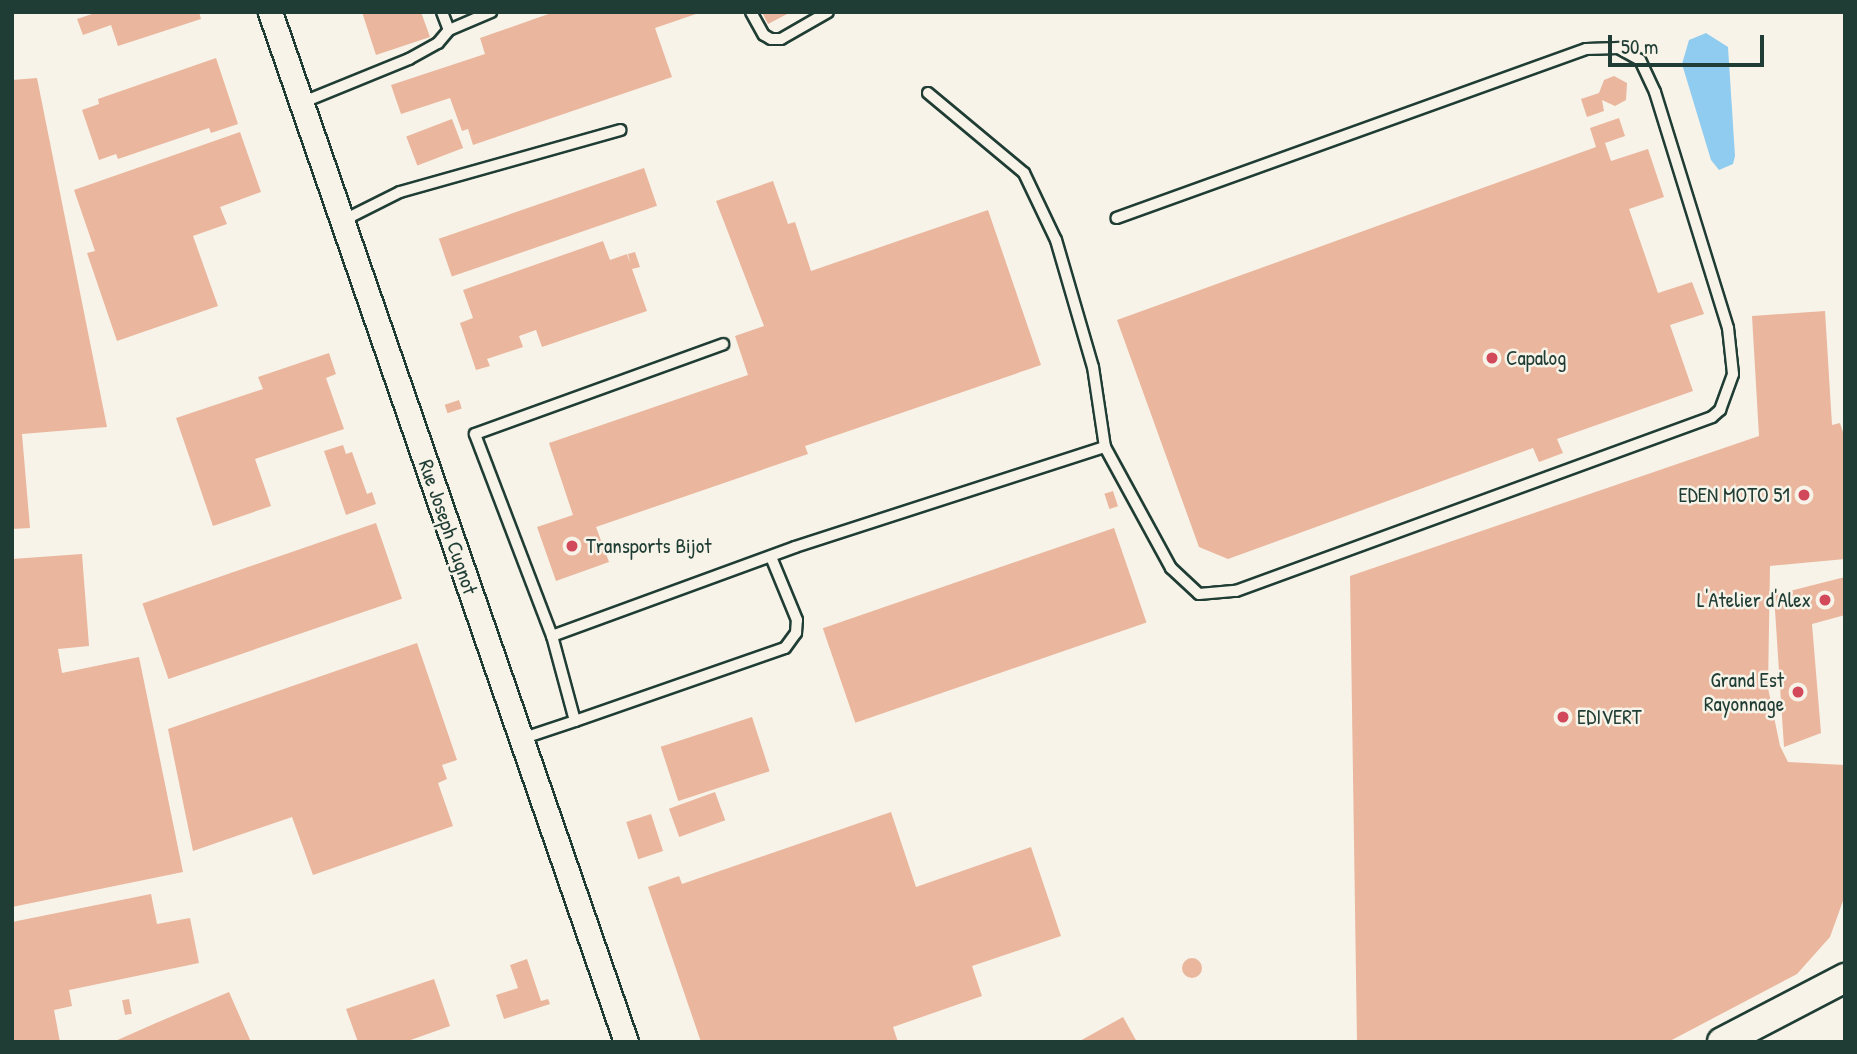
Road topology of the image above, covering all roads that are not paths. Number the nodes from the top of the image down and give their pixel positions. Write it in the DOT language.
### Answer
graph roads {
  1 [pos="270,12"];
  2 [pos="442,12"];
  3 [pos="491,12"];
  4 [pos="751,12"];
  5 [pos="828,12"];
  6 [pos="449,30"];
  7 [pos="928,93"];
  8 [pos="301,103"];
  9 [pos="620,130"];
  10 [pos="1117,218"];
  11 [pos="342,221"];
  12 [pos="723,344"];
  13 [pos="1105,447"];
  14 [pos="771,557"];
  15 [pos="552,636"];
  16 [pos="575,721"];
  17 [pos="521,739"];
  18 [pos="1845,978"];
  19 [pos="626,1042"];
  20 [pos="1721,1042"];
  1 -- 8 [label="street, Rue Joseph Cugnot"];
  2 -- 6 [label="lane"];
  3 -- 6 [label="lane"];
  4 -- 5 [label="lane"];
  6 -- 8 [label="lane"];
  7 -- 13 [label="lane"];
  8 -- 11 [label="street, Rue Joseph Cugnot"];
  9 -- 11 [label="lane"];
  10 -- 13 [label="lane"];
  11 -- 17 [label="street, Rue Joseph Cugnot"];
  12 -- 15 [label="lane"];
  13 -- 14 [label="lane"];
  14 -- 15 [label="lane"];
  14 -- 16 [label="lane"];
  15 -- 16 [label="lane"];
  16 -- 17 [label="lane"];
  17 -- 19 [label="street, Rue Joseph Cugnot"];
  18 -- 20 [label="street"];
}
